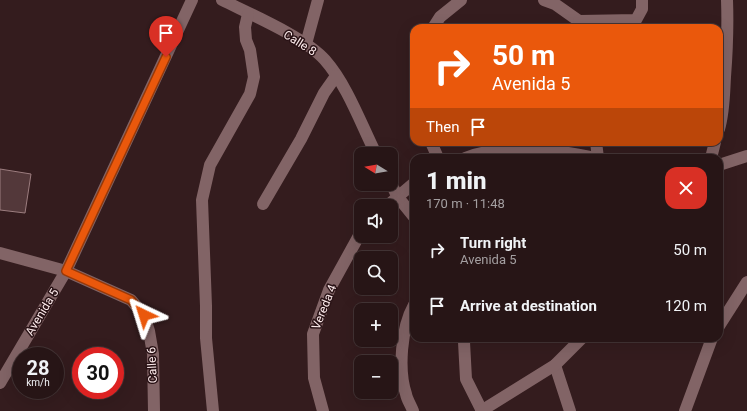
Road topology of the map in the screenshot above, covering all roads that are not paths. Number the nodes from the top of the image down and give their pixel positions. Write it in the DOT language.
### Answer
graph roads {
  1 [pos="192,0"];
  2 [pos="222,0"];
  3 [pos="318,0"];
  4 [pos="461,0"];
  5 [pos="544,0"];
  6 [pos="642,0"];
  7 [pos="727,0"];
  8 [pos="248,14"];
  9 [pos="436,24"];
  10 [pos="578,24"];
  11 [pos="590,24"];
  12 [pos="306,44"];
  13 [pos="336,76"];
  14 [pos="723,103"];
  15 [pos="372,147"];
  16 [pos="477,154"];
  17 [pos="578,154"];
  18 [pos="747,156"];
  19 [pos="723,164"];
  20 [pos="410,186"];
  21 [pos="395,191"];
  22 [pos="397,196"];
  23 [pos="394,199"];
  24 [pos="263,204"];
  25 [pos="410,212"];
  26 [pos="355,243"];
  27 [pos="0,253"];
  28 [pos="66,271"];
  29 [pos="747,282"];
  30 [pos="410,318"];
  31 [pos="723,320"];
  32 [pos="464,342"];
  33 [pos="578,342"];
  34 [pos="711,342"];
  35 [pos="555,365"];
  36 [pos="0,383"];
  37 [pos="154,411"];
  38 [pos="213,411"];
  39 [pos="323,411"];
  40 [pos="413,411"];
  41 [pos="482,411"];
  42 [pos="570,411"];
  43 [pos="685,411"];
  1 -- 28 [label="street, Avenida 5"];
  2 -- 8 [label="street, Calle 8"];
  3 -- 12 [label="street"];
  4 -- 9 [label="street"];
  5 -- 10 [label="street"];
  6 -- 11 [label="street"];
  7 -- 14 [label="street"];
  8 -- 12 [label="street, Calle 8"];
  8 -- 38 [label="street"];
  12 -- 13 [label="street, Calle 8"];
  13 -- 15 [label="street, Calle 8"];
  13 -- 24 [label="street"];
  16 -- 17 [label="street"];
  18 -- 19 [label="street"];
  20 -- 22 [label="street"];
  21 -- 22 [label="street"];
  22 -- 23 [label="street"];
  22 -- 25 [label="street"];
  26 -- 39 [label="street, Vereda 4"];
  27 -- 28 [label="street, Calle 6"];
  28 -- 36 [label="street, Avenida 5"];
  28 -- 37 [label="street, Calle 6"];
  29 -- 31 [label="street"];
  30 -- 40 [label="street"];
  32 -- 41 [label="street"];
  33 -- 35 [label="street"];
  34 -- 43 [label="street"];
  35 -- 41 [label="street"];
  35 -- 42 [label="street"];
}
